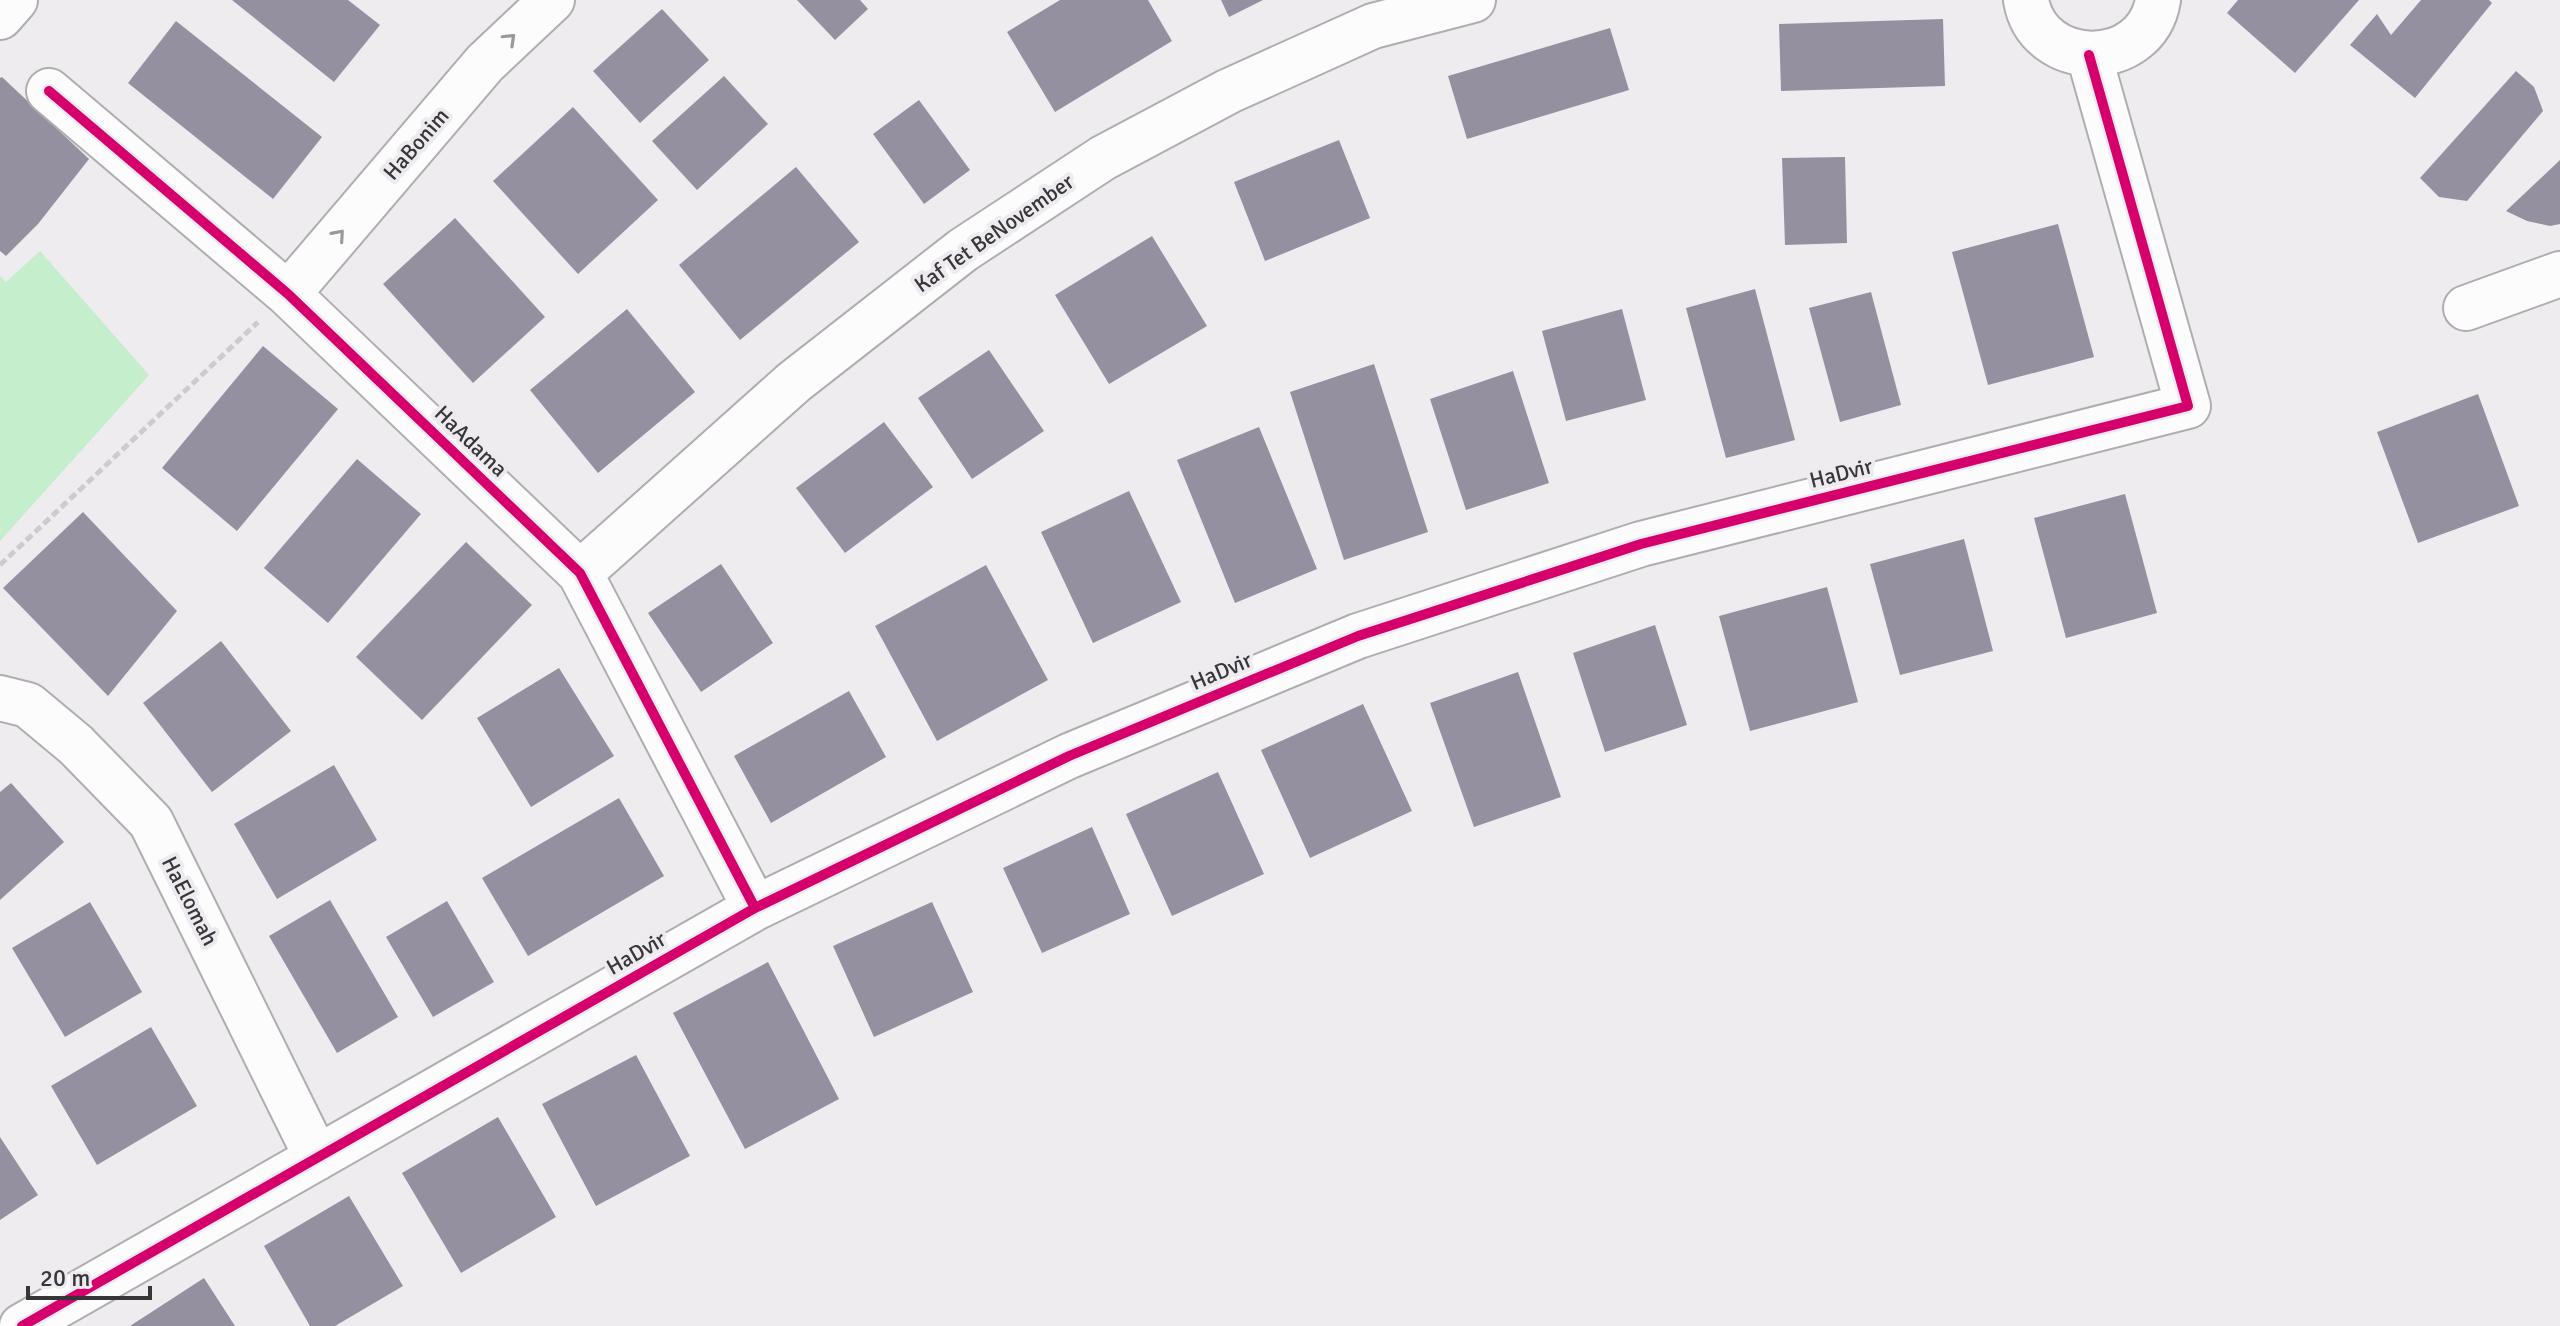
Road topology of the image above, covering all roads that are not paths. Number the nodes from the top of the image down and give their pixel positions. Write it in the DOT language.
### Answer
graph roads {
  1 [pos="15,0"];
  2 [pos="552,0"];
  3 [pos="1473,0"];
  4 [pos="2026,0"];
  5 [pos="2158,0"];
  6 [pos="0,17"];
  7 [pos="2089,55"];
  8 [pos="49,91"];
  9 [pos="2560,274"];
  10 [pos="288,294"];
  11 [pos="2466,308"];
  12 [pos="580,573"];
  13 [pos="0,698"];
  14 [pos="755,908"];
  15 [pos="317,1158"];
  16 [pos="22,1326"];
  1 -- 6 [label="street"];
  10 -- 2 [label="street, HaBonim, one-way"];
  3 -- 12 [label="street, Kaf Tet BeNovember"];
  4 -- 7 [label="street"];
  5 -- 7 [label="street"];
  7 -- 14 [label="street, HaDvir"];
  8 -- 10 [label="street, HaAdama"];
  9 -- 11 [label="street"];
  10 -- 12 [label="street, HaAdama"];
  12 -- 14 [label="street, HaAdama"];
  13 -- 15 [label="street, HaElomah"];
  14 -- 15 [label="street, HaDvir"];
  15 -- 16 [label="street, HaDvir"];
}
